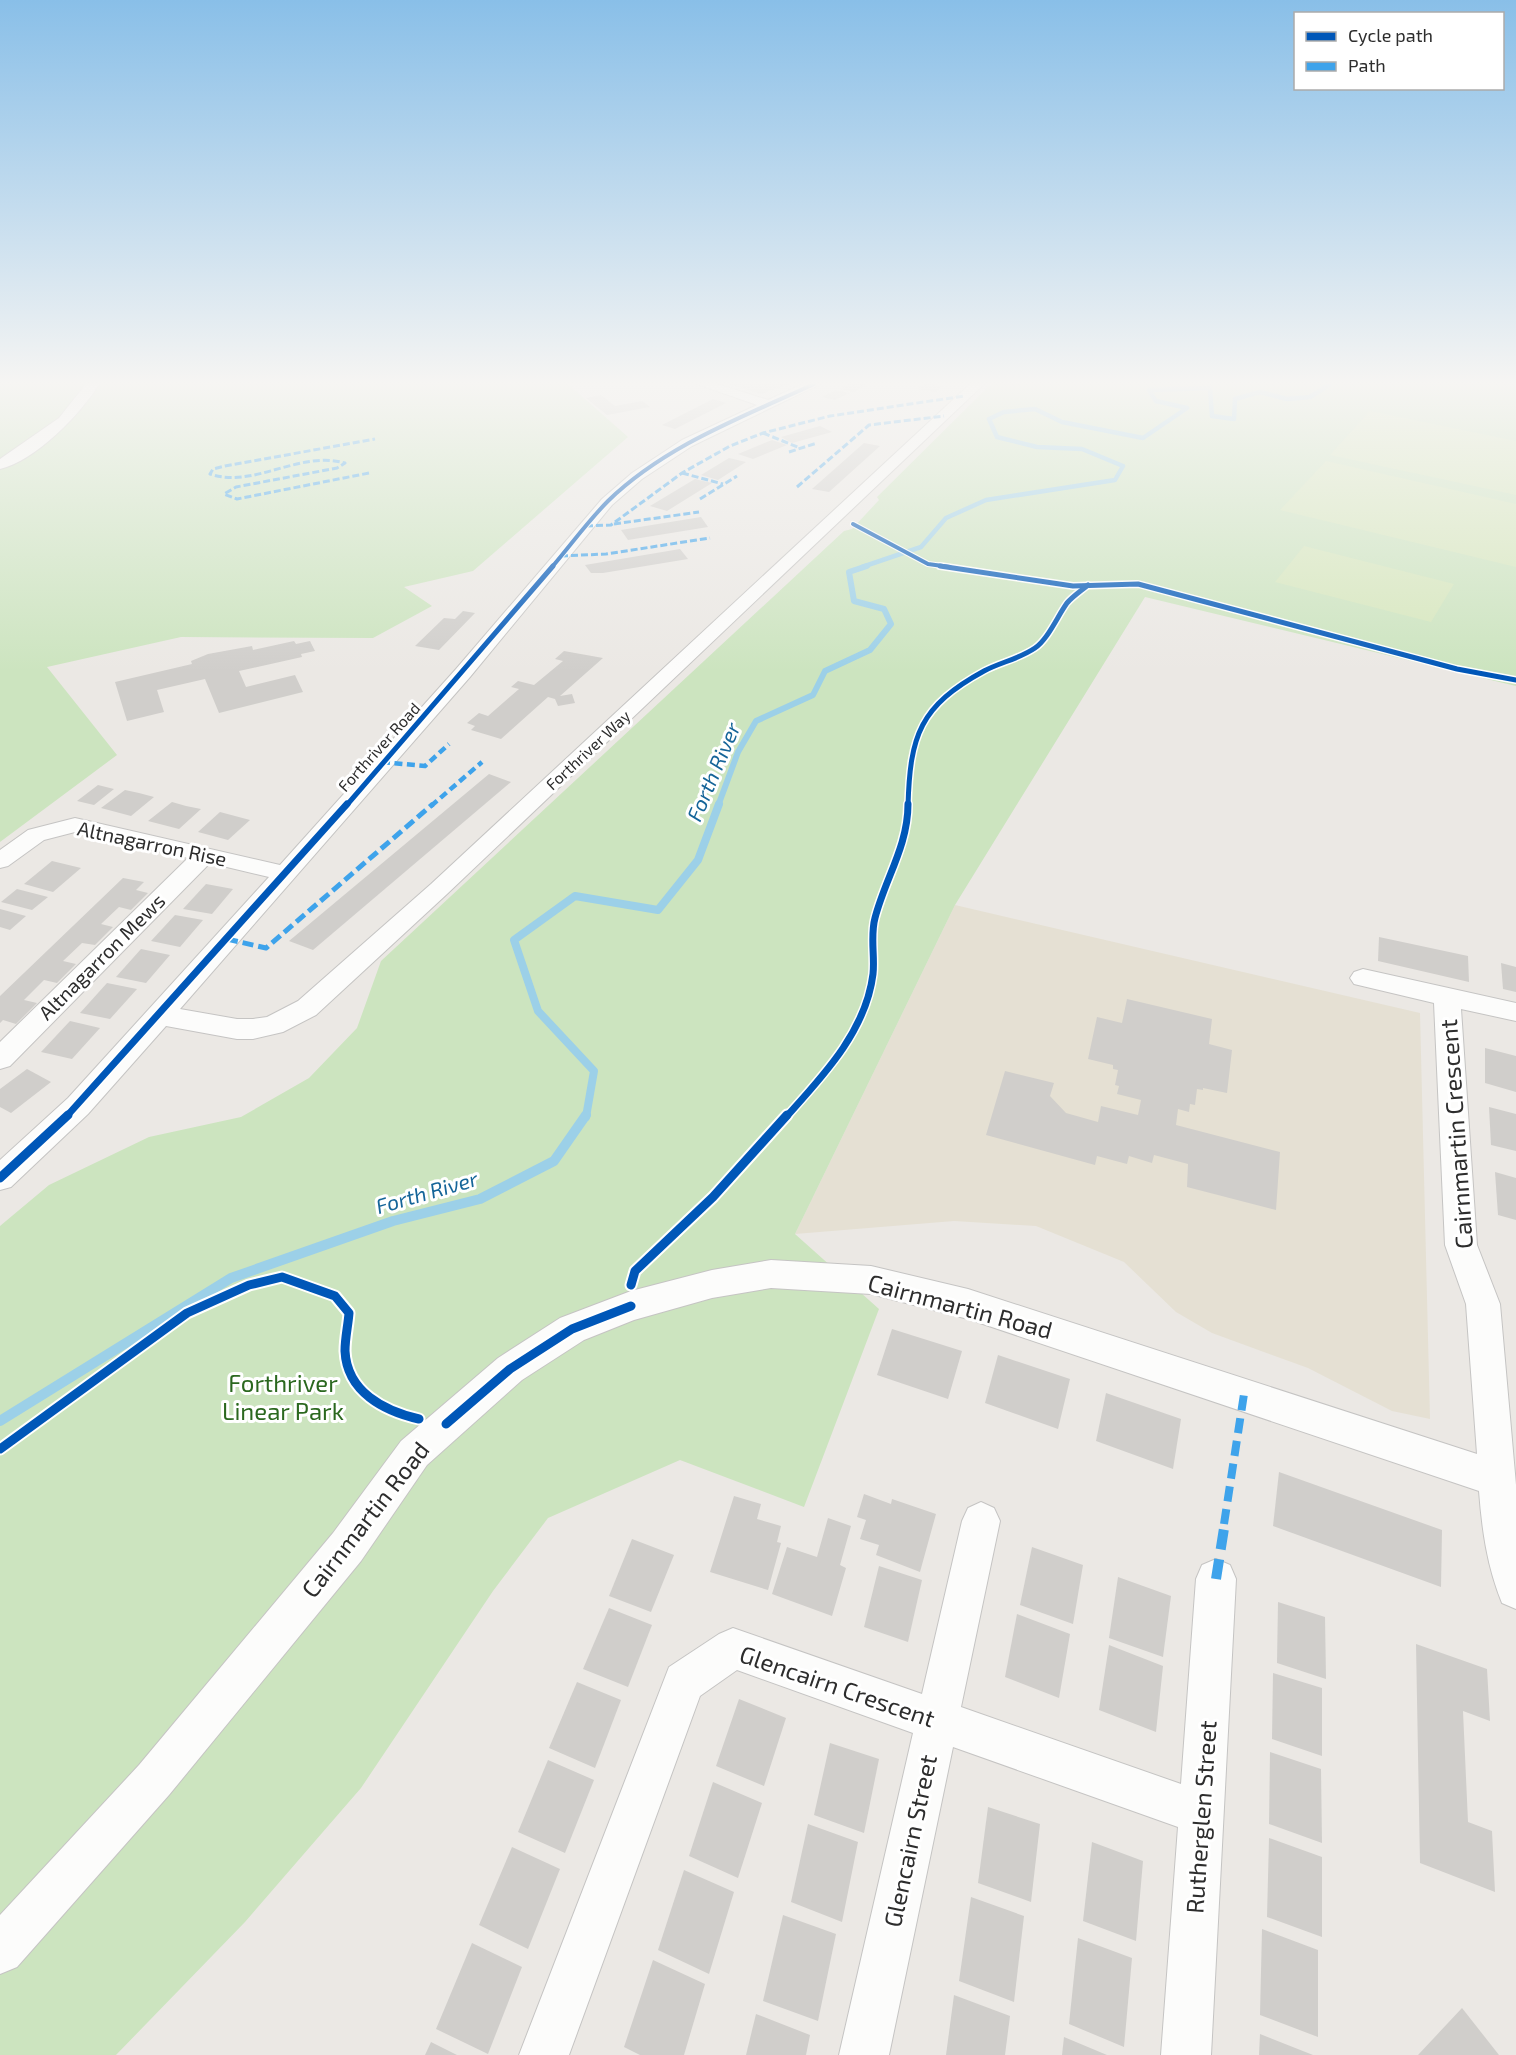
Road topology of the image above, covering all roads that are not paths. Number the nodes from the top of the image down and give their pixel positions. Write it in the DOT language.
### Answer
graph roads {
  1 [pos="632,480"];
  2 [pos="876,480"];
  3 [pos="205,855"];
  4 [pos="0,861"];
  5 [pos="284,873"];
  6 [pos="1363,978"];
  7 [pos="1447,997"];
  8 [pos="1516,1012"];
  9 [pos="159,1015"];
  10 [pos="0,1059"];
  11 [pos="0,1178"];
  12 [pos="1497,1479"];
  13 [pos="981,1521"];
  14 [pos="1216,1579"];
  15 [pos="1516,1589"];
  16 [pos="936,1721"];
  17 [pos="1203,1814"];
  18 [pos="0,1950"];
  19 [pos="544,2055"];
  20 [pos="864,2055"];
  21 [pos="1186,2055"];
  1 -- 5 [label="street, Forthriver Road"];
  2 -- 9 [label="street, Forthriver Way"];
  3 -- 4 [label="street, Altnagarron Rise"];
  3 -- 5 [label="street, Altnagarron Rise"];
  3 -- 10 [label="street, Altnagarron Mews"];
  5 -- 9 [label="street, Forthriver Road"];
  6 -- 7 [label="street, Cairnmartin Crescent"];
  7 -- 8 [label="street, Cairnmartin Crescent"];
  7 -- 12 [label="street, Cairnmartin Crescent"];
  9 -- 11 [label="street, Forthriver Road"];
  12 -- 15 [label="street, Cairnmartin Crescent"];
  12 -- 18 [label="street, Cairnmartin Road"];
  13 -- 16 [label="street, Glencairn Street"];
  14 -- 17 [label="street, Rutherglen Street"];
  16 -- 17 [label="street, Glencairn Crescent"];
  16 -- 19 [label="street, Glencairn Crescent"];
  16 -- 20 [label="street, Glencairn Street"];
  17 -- 21 [label="street, Rutherglen Street"];
}
